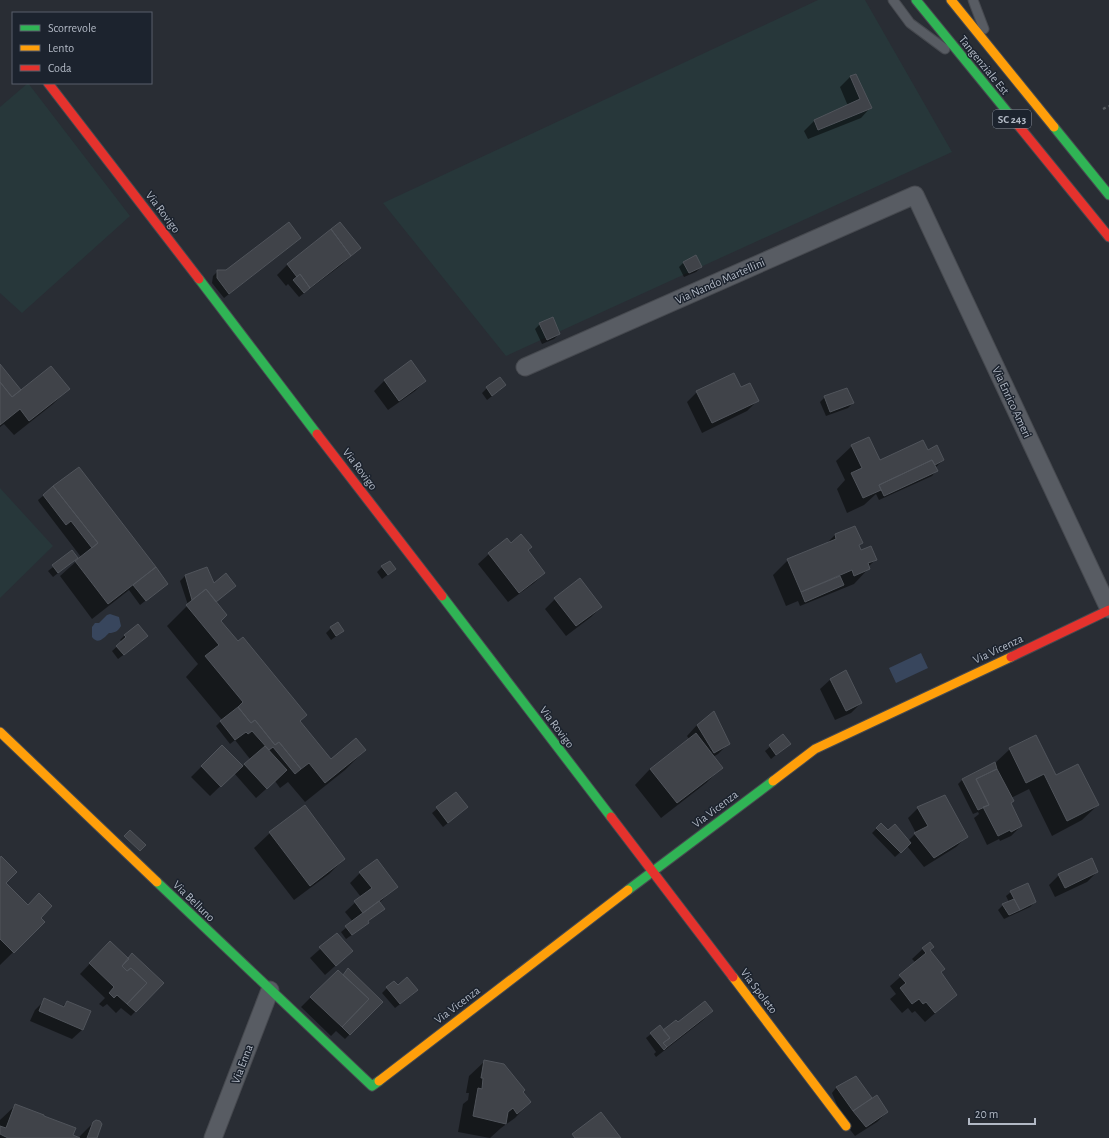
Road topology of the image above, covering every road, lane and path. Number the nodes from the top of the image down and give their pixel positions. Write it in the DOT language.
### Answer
graph roads {
  1 [pos="893,0"];
  2 [pos="916,0"];
  3 [pos="950,0"];
  4 [pos="973,0"];
  5 [pos="993,52"];
  6 [pos="972,70"];
  7 [pos="49,84"];
  8 [pos="1109,106"];
  9 [pos="1103,109"];
  10 [pos="915,195"];
  11 [pos="1109,195"];
  12 [pos="1109,237"];
  13 [pos="525,367"];
  14 [pos="1109,609"];
  15 [pos="0,732"];
  16 [pos="653,870"];
  17 [pos="270,990"];
  18 [pos="372,1086"];
  19 [pos="846,1126"];
  20 [pos="213,1138"];
  1 -- 6 [label="lane"];
  2 -- 6 [label="main road, Tangenziale Est / SC 243"];
  3 -- 5 [label="main road, Tangenziale Est / SC 243"];
  4 -- 5 [label="lane"];
  5 -- 11 [label="main road, Tangenziale Est / SC 243"];
  6 -- 12 [label="main road, Tangenziale Est / SC 243"];
  7 -- 16 [label="main road, Via Rovigo"];
  8 -- 9 [label="path"];
  10 -- 13 [label="street, Via Nando Martellini"];
  10 -- 14 [label="street, Via Enrico Ameri"];
  14 -- 16 [label="main road, Via Vicenza"];
  15 -- 17 [label="main road, Via Belluno"];
  16 -- 18 [label="main road, Via Vicenza"];
  16 -- 19 [label="main road, Via Spoleto"];
  17 -- 18 [label="main road, Via Belluno"];
  17 -- 20 [label="street, Via Enna"];
}
